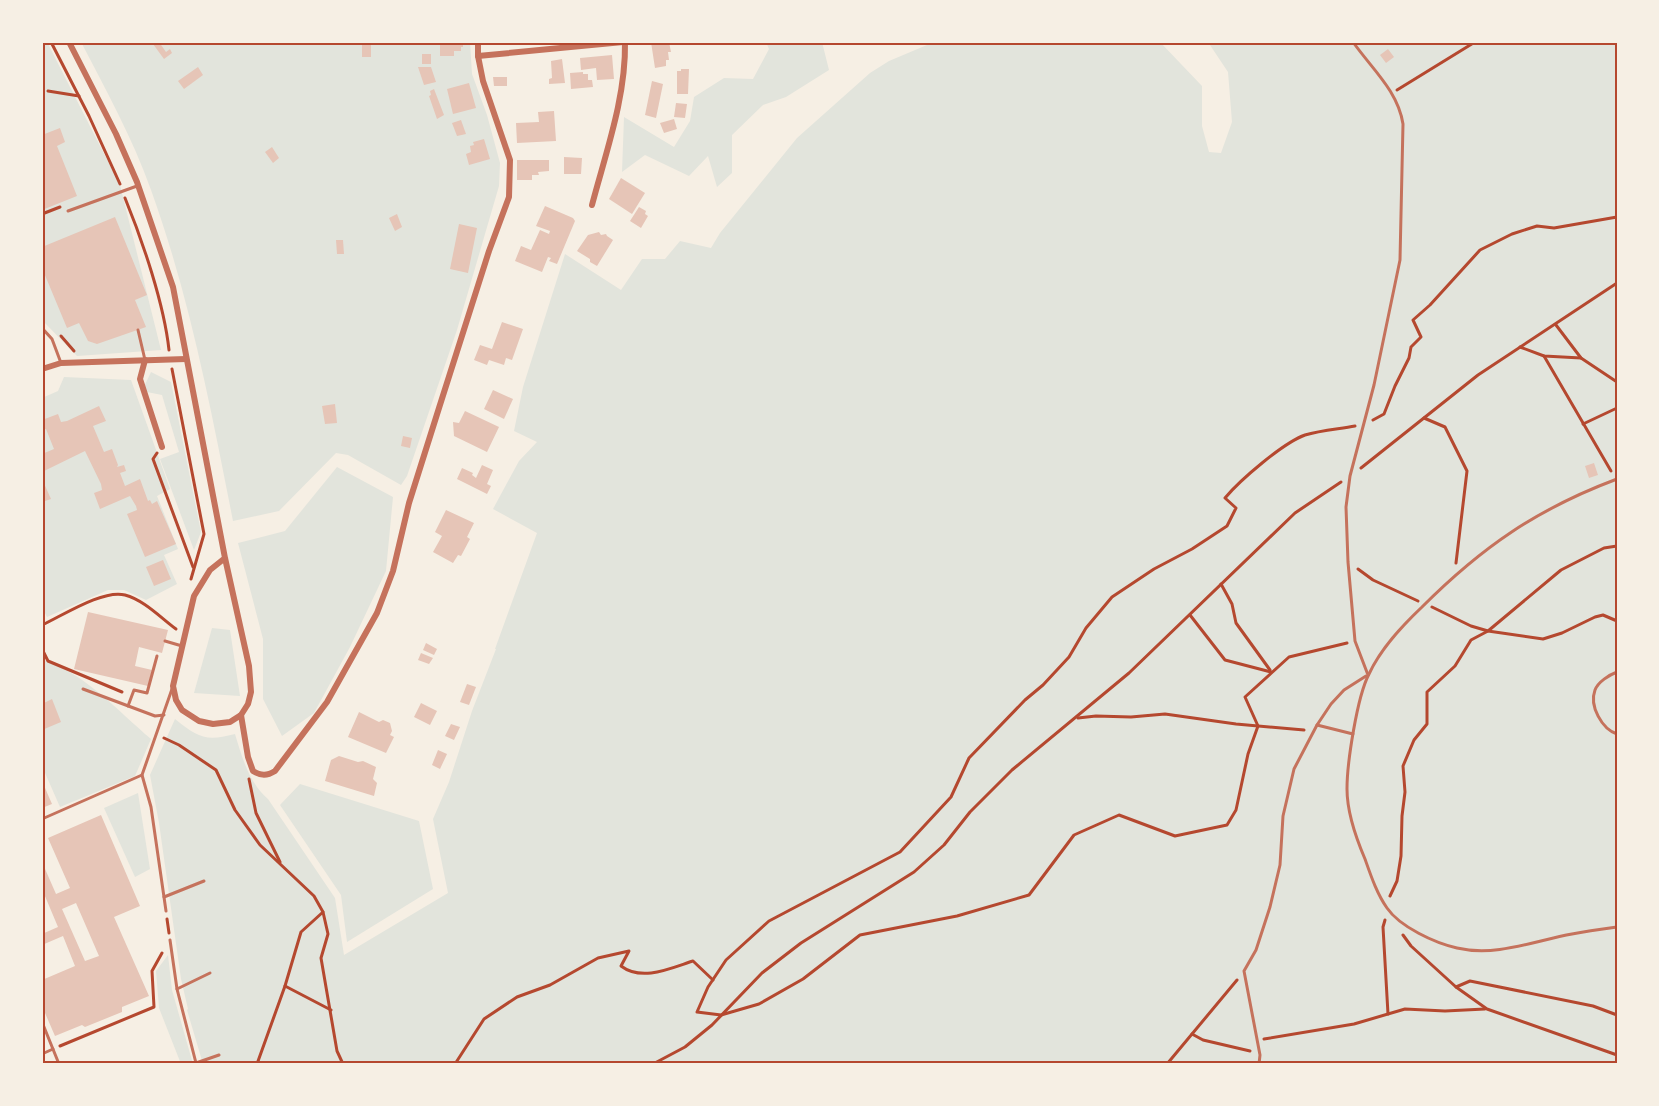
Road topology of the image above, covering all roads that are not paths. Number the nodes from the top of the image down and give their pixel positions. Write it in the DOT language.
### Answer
graph roads {
  1 [pos="69,42"];
  2 [pos="478,42"];
  3 [pos="624,42"];
  4 [pos="1353,42"];
  5 [pos="478,56"];
  6 [pos="139,186"];
  7 [pos="592,205"];
  8 [pos="68,211"];
  9 [pos="42,328"];
  10 [pos="138,330"];
  11 [pos="186,359"];
  12 [pos="146,360"];
  13 [pos="61,363"];
  14 [pos="42,369"];
  15 [pos="162,447"];
  16 [pos="1617,480"];
  17 [pos="225,558"];
  18 [pos="165,641"];
  19 [pos="182,646"];
  20 [pos="157,656"];
  21 [pos="1617,672"];
  22 [pos="1368,675"];
  23 [pos="173,686"];
  24 [pos="83,689"];
  25 [pos="128,706"];
  26 [pos="164,715"];
  27 [pos="241,715"];
  28 [pos="1317,725"];
  29 [pos="1353,734"];
  30 [pos="1617,734"];
  31 [pos="142,775"];
  32 [pos="42,819"];
  33 [pos="204,881"];
  34 [pos="164,897"];
  35 [pos="166,911"];
  36 [pos="1617,927"];
  37 [pos="170,940"];
  38 [pos="210,973"];
  39 [pos="177,989"];
  40 [pos="42,1022"];
  41 [pos="53,1049"];
  42 [pos="42,1054"];
  43 [pos="219,1055"];
  44 [pos="59,1064"];
  45 [pos="196,1064"];
  46 [pos="1259,1064"];
  1 -- 6 [label="street"];
  2 -- 5 [label="street"];
  3 -- 5 [label="street"];
  3 -- 7 [label="street"];
  4 -- 22 [label="lane"];
  5 -- 27 [label="street"];
  6 -- 8 [label="lane"];
  6 -- 11 [label="street"];
  9 -- 13 [label="lane"];
  10 -- 12 [label="lane"];
  11 -- 12 [label="street"];
  11 -- 17 [label="street"];
  12 -- 13 [label="street"];
  12 -- 15 [label="street"];
  13 -- 14 [label="street"];
  16 -- 22 [label="lane"];
  17 -- 19 [label="street"];
  17 -- 27 [label="street"];
  18 -- 19 [label="lane"];
  19 -- 23 [label="street"];
  20 -- 25 [label="lane"];
  21 -- 30 [label="lane"];
  22 -- 28 [label="lane"];
  22 -- 29 [label="lane"];
  23 -- 26 [label="lane"];
  23 -- 27 [label="street"];
  24 -- 25 [label="lane"];
  25 -- 26 [label="lane"];
  26 -- 31 [label="lane"];
  28 -- 29 [label="lane"];
  28 -- 46 [label="lane"];
  29 -- 36 [label="lane"];
  31 -- 32 [label="lane"];
  31 -- 34 [label="lane"];
  33 -- 34 [label="lane"];
  34 -- 35 [label="lane"];
  37 -- 39 [label="lane"];
  38 -- 39 [label="lane"];
  39 -- 45 [label="lane"];
  40 -- 41 [label="lane"];
  41 -- 42 [label="lane"];
  41 -- 44 [label="lane"];
  43 -- 45 [label="lane"];
}
